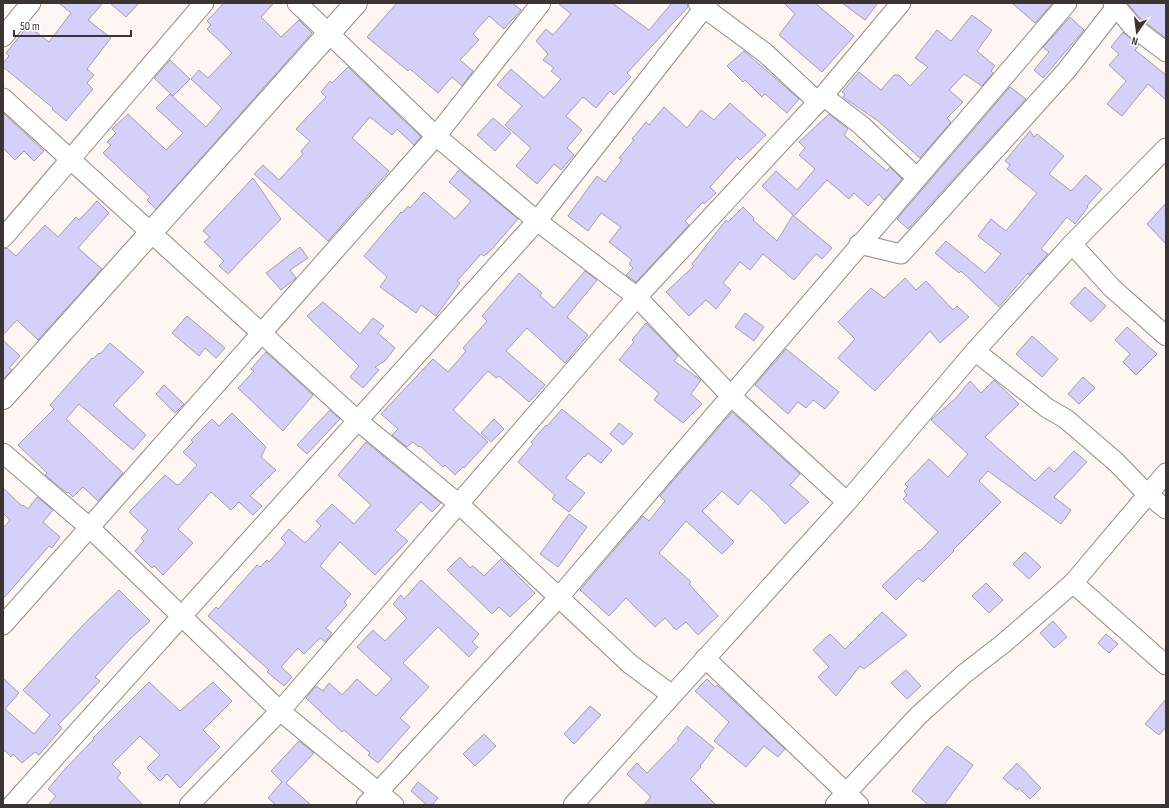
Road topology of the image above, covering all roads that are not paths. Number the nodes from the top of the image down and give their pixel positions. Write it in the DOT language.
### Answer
graph roads {
  1 [pos="31,3"];
  2 [pos="204,3"];
  3 [pos="297,3"];
  4 [pos="356,3"];
  5 [pos="541,3"];
  6 [pos="901,3"];
  7 [pos="1067,3"];
  8 [pos="704,5"];
  9 [pos="1114,5"];
  10 [pos="329,34"];
  11 [pos="3,37"];
  12 [pos="1166,52"];
  13 [pos="3,98"];
  14 [pos="820,99"];
  15 [pos="436,136"];
  16 [pos="1163,158"];
  17 [pos="70,161"];
  18 [pos="916,177"];
  19 [pos="537,221"];
  20 [pos="151,232"];
  21 [pos="3,238"];
  22 [pos="860,244"];
  23 [pos="1072,244"];
  24 [pos="637,297"];
  25 [pos="262,333"];
  26 [pos="1166,336"];
  27 [pos="975,351"];
  28 [pos="730,395"];
  29 [pos="3,398"];
  30 [pos="358,421"];
  31 [pos="3,453"];
  32 [pos="1166,473"];
  33 [pos="1147,494"];
  34 [pos="847,502"];
  35 [pos="459,504"];
  36 [pos="1166,509"];
  37 [pos="89,527"];
  38 [pos="1073,583"];
  39 [pos="559,597"];
  40 [pos="182,617"];
  41 [pos="3,625"];
  42 [pos="705,658"];
  43 [pos="1166,665"];
  44 [pos="672,695"];
  45 [pos="280,711"];
  46 [pos="372,798"];
  47 [pos="847,801"];
  48 [pos="12,805"];
  49 [pos="189,805"];
  50 [pos="394,805"];
  51 [pos="573,805"];
  1 -- 11 [label="street"];
  2 -- 17 [label="street"];
  3 -- 10 [label="street"];
  4 -- 10 [label="street"];
  5 -- 15 [label="street"];
  6 -- 14 [label="street"];
  7 -- 18 [label="street"];
  8 -- 14 [label="street"];
  8 -- 19 [label="street"];
  9 -- 12 [label="street"];
  9 -- 22 [label="street"];
  10 -- 15 [label="street"];
  10 -- 20 [label="street"];
  13 -- 17 [label="street"];
  14 -- 18 [label="street"];
  14 -- 24 [label="street"];
  15 -- 19 [label="street"];
  15 -- 25 [label="street"];
  16 -- 23 [label="street"];
  17 -- 20 [label="street"];
  17 -- 21 [label="street"];
  18 -- 22 [label="street"];
  19 -- 24 [label="street"];
  19 -- 30 [label="street"];
  20 -- 25 [label="street"];
  20 -- 29 [label="street"];
  22 -- 28 [label="street"];
  23 -- 26 [label="street"];
  23 -- 27 [label="street"];
  24 -- 28 [label="street"];
  24 -- 35 [label="street"];
  25 -- 30 [label="street"];
  25 -- 37 [label="street"];
  27 -- 33 [label="street"];
  27 -- 34 [label="street"];
  28 -- 34 [label="street"];
  28 -- 39 [label="street"];
  30 -- 35 [label="street"];
  30 -- 40 [label="street"];
  31 -- 37 [label="street"];
  32 -- 33 [label="street"];
  33 -- 36 [label="street"];
  33 -- 38 [label="street"];
  34 -- 42 [label="street"];
  35 -- 39 [label="street"];
  35 -- 45 [label="street"];
  37 -- 40 [label="street"];
  37 -- 41 [label="street"];
  38 -- 43 [label="street"];
  38 -- 47 [label="street"];
  39 -- 44 [label="street"];
  39 -- 46 [label="street"];
  40 -- 45 [label="street"];
  40 -- 48 [label="street"];
  42 -- 44 [label="street"];
  42 -- 47 [label="street"];
  44 -- 51 [label="street"];
  45 -- 46 [label="street"];
  45 -- 49 [label="street"];
  46 -- 50 [label="street"];
}
